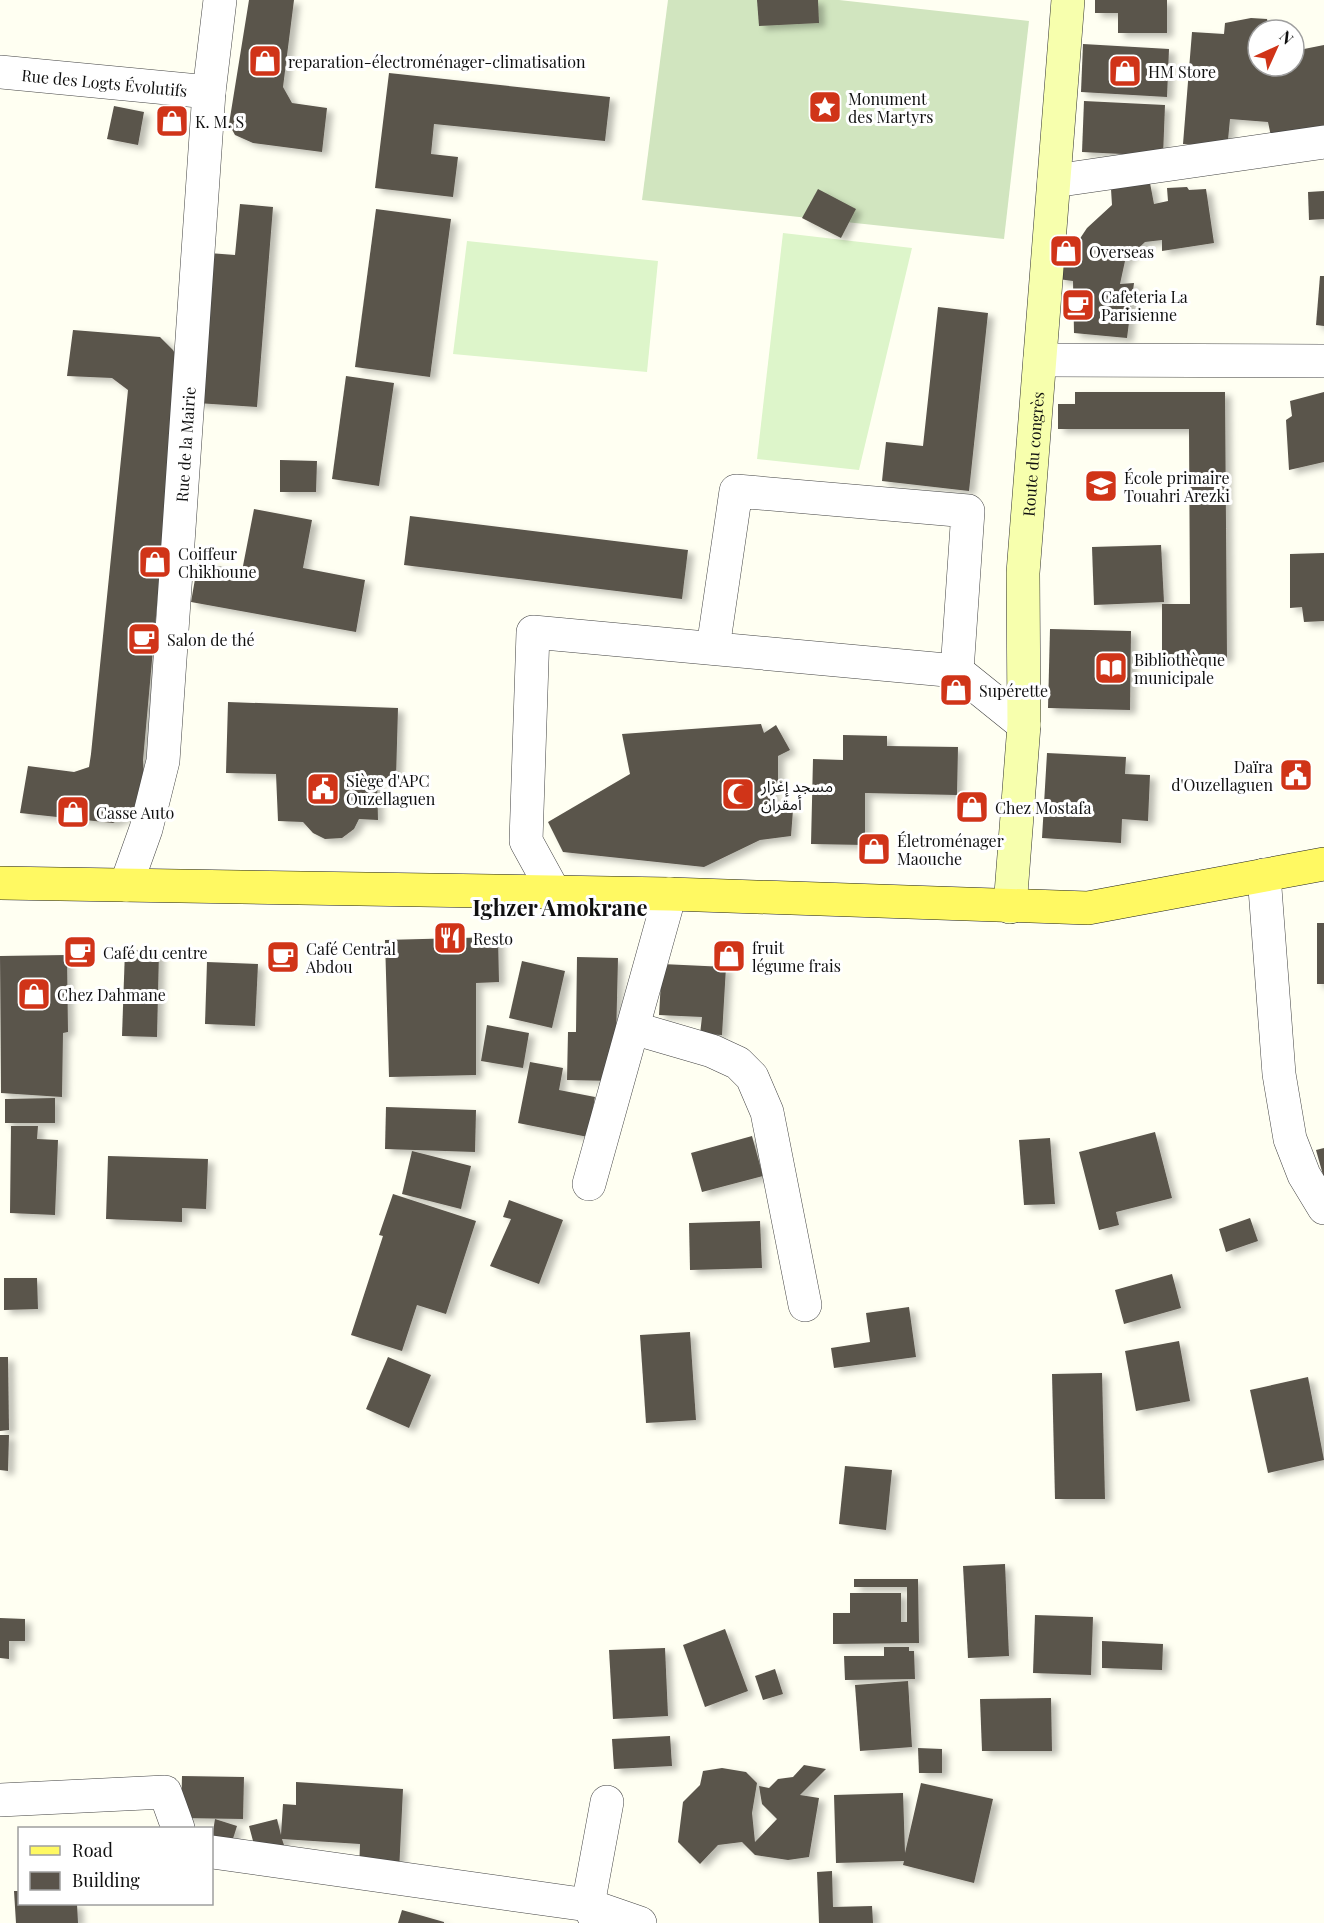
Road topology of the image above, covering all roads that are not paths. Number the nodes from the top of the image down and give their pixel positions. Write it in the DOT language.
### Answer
graph roads {
  1 [pos="220,0"];
  2 [pos="1068,0"];
  3 [pos="0,72"];
  4 [pos="208,92"];
  5 [pos="1324,142"];
  6 [pos="1054,181"];
  7 [pos="1040,360"];
  8 [pos="1324,361"];
  9 [pos="713,648"];
  10 [pos="957,670"];
  11 [pos="1024,725"];
  12 [pos="1324,864"];
  13 [pos="1263,875"];
  14 [pos="0,883"];
  15 [pos="126,885"];
  16 [pos="554,892"];
  17 [pos="670,894"];
  18 [pos="1010,907"];
  19 [pos="633,1028"];
  20 [pos="589,1184"];
  21 [pos="1324,1208"];
  22 [pos="805,1305"];
  23 [pos="0,1800"];
  24 [pos="607,1802"];
  25 [pos="178,1827"];
  26 [pos="213,1852"];
  27 [pos="593,1914"];
  28 [pos="640,1923"];
  1 -- 4 [label="street, Rue de la Mairie"];
  2 -- 6 [label="main road, Route du congrès"];
  3 -- 4 [label="street, Rue des Logts Évolutifs"];
  4 -- 15 [label="street, Rue de la Mairie"];
  5 -- 6 [label="street"];
  6 -- 7 [label="main road, Route du congrès"];
  7 -- 8 [label="street"];
  7 -- 11 [label="main road, Route du congrès"];
  9 -- 10 [label="street"];
  9 -- 10 [label="street"];
  9 -- 16 [label="street"];
  10 -- 11 [label="street"];
  11 -- 18 [label="main road, Route du congrès"];
  12 -- 13 [label="main road"];
  13 -- 18 [label="main road"];
  13 -- 21 [label="street"];
  14 -- 15 [label="main road"];
  15 -- 16 [label="main road"];
  16 -- 17 [label="main road"];
  17 -- 18 [label="main road"];
  17 -- 19 [label="street"];
  19 -- 20 [label="street"];
  19 -- 22 [label="street"];
  23 -- 25 [label="street"];
  24 -- 27 [label="street"];
  26 -- 27 [label="street"];
  27 -- 28 [label="street"];
}
